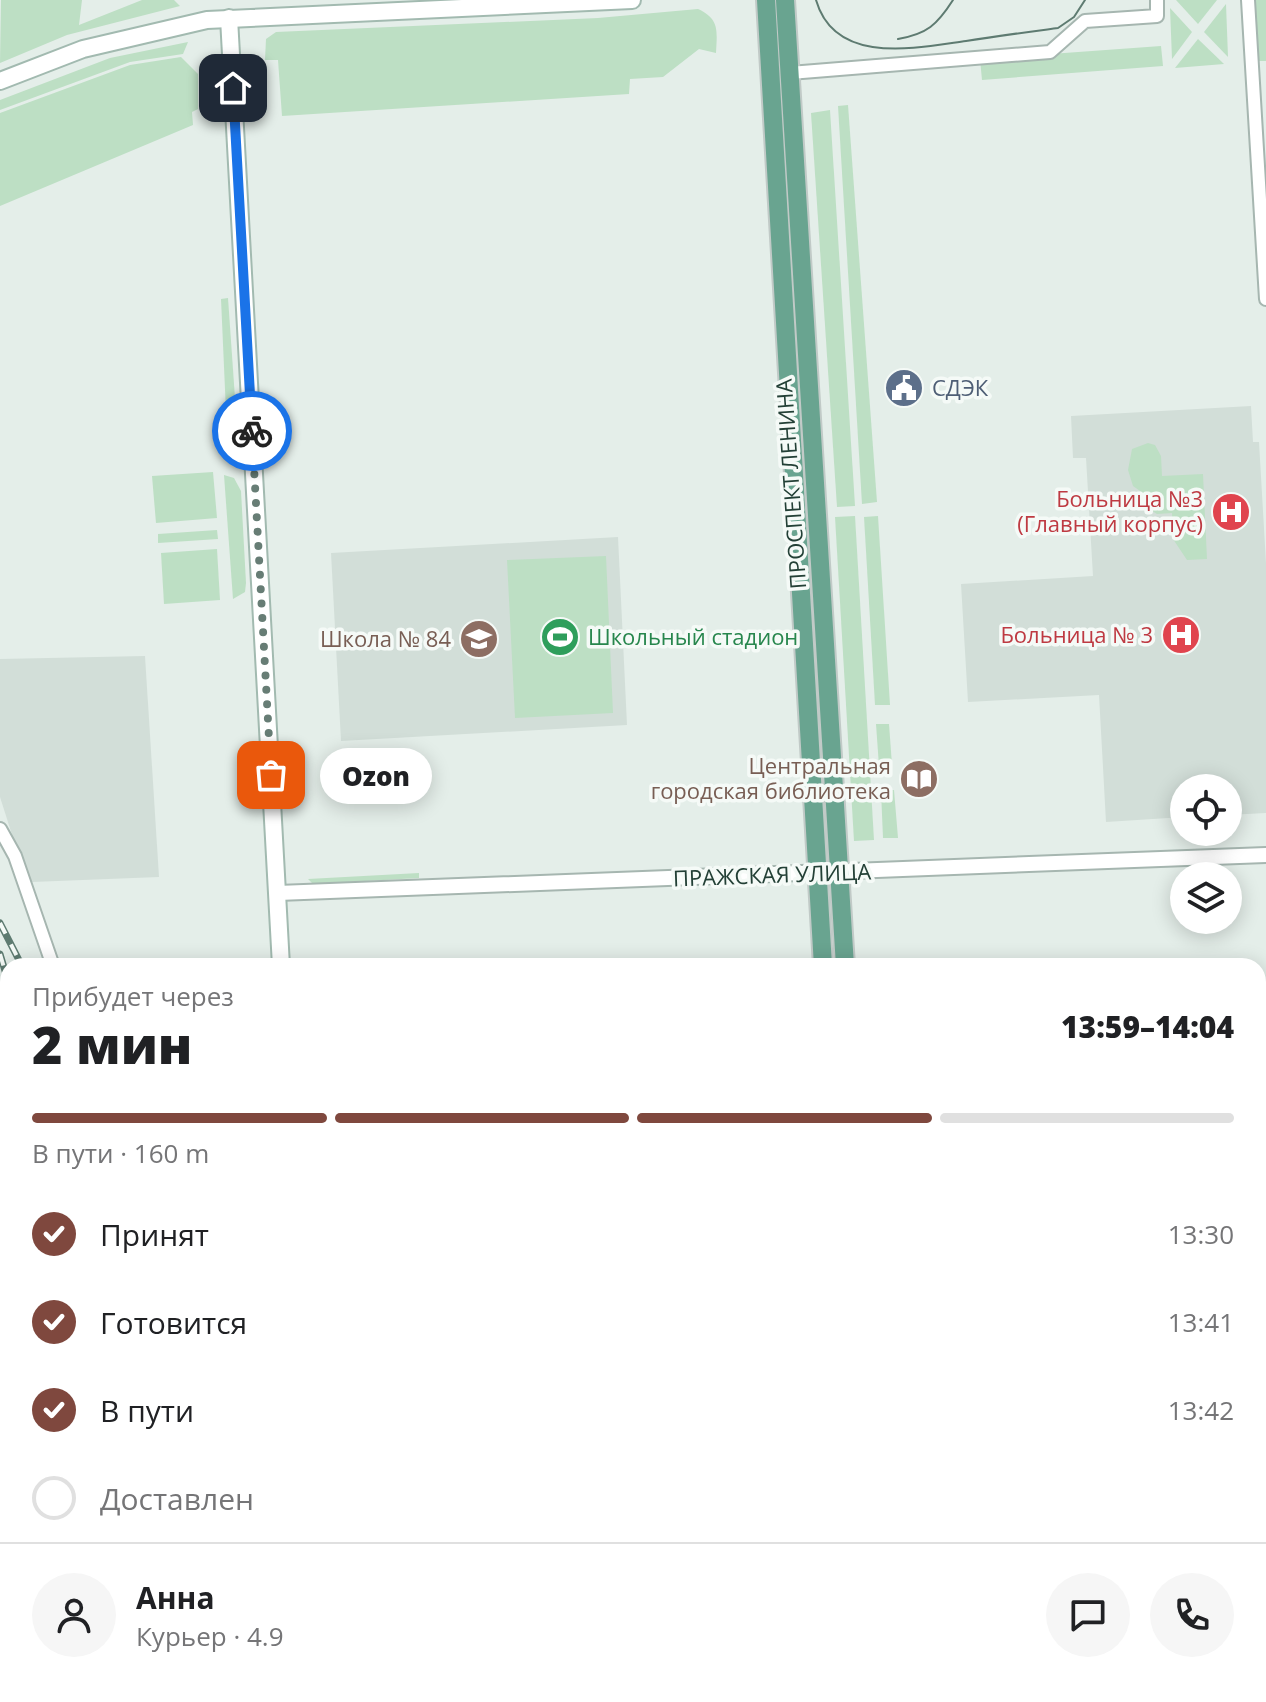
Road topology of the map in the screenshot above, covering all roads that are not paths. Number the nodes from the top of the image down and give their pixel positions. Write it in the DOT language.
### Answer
graph roads {
  1 [pos="632,0"];
  2 [pos="766,0"];
  3 [pos="785,0"];
  4 [pos="1157,0"];
  5 [pos="1248,0"];
  6 [pos="229,18"];
  7 [pos="790,73"];
  8 [pos="0,81"];
  9 [pos="1266,299"];
  10 [pos="0,829"];
  11 [pos="1266,855"];
  12 [pos="839,872"];
  13 [pos="817,874"];
  14 [pos="278,893"];
  15 [pos="50,958"];
  16 [pos="281,958"];
  17 [pos="822,958"];
  18 [pos="844,958"];
  1 -- 6 [label="main road"];
  2 -- 13 [label="main road, ПРОСПЕКТ ЛЕНИНА"];
  3 -- 7 [label="main road, ПРОСПЕКТ ЛЕНИНА"];
  4 -- 7 [label="street"];
  5 -- 9 [label="street"];
  6 -- 8 [label="main road"];
  6 -- 14 [label="main road"];
  7 -- 12 [label="main road, ПРОСПЕКТ ЛЕНИНА"];
  10 -- 15 [label="street"];
  11 -- 12 [label="street, ПРАЖСКАЯ УЛИЦА"];
  12 -- 13 [label="street, ПРАЖСКАЯ УЛИЦА"];
  12 -- 18 [label="main road, ПРОСПЕКТ ЛЕНИНА"];
  13 -- 14 [label="street, ПРАЖСКАЯ УЛИЦА"];
  13 -- 17 [label="main road, ПРОСПЕКТ ЛЕНИНА"];
  14 -- 16 [label="main road"];
}
